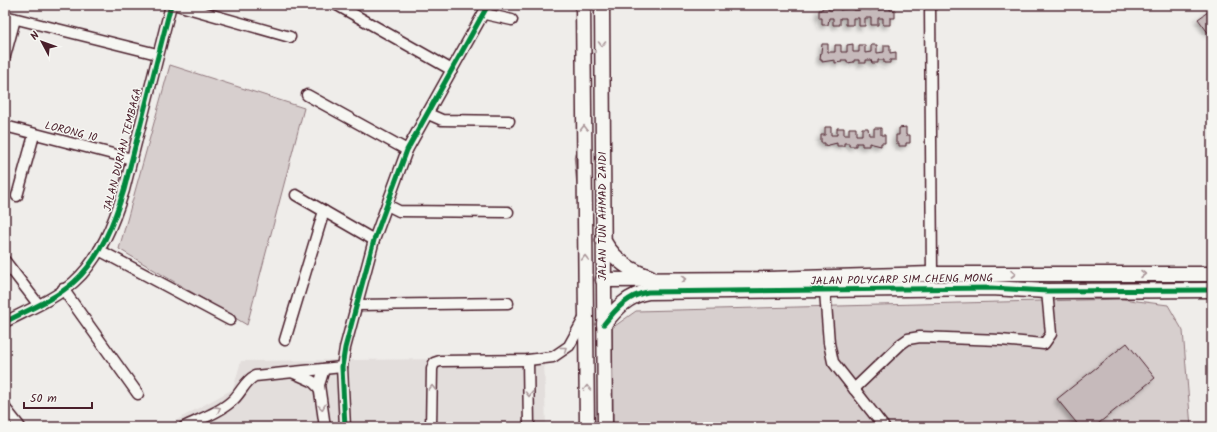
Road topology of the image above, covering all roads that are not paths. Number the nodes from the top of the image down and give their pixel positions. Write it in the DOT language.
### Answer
graph roads {
  1 [pos="171,5"];
  2 [pos="177,5"];
  3 [pos="337,5"];
  4 [pos="583,5"];
  5 [pos="602,5"];
  6 [pos="930,5"];
  7 [pos="486,9"];
  8 [pos="10,17"];
  9 [pos="512,20"];
  10 [pos="290,37"];
  11 [pos="157,54"];
  12 [pos="5,56"];
  13 [pos="452,70"];
  14 [pos="307,94"];
  15 [pos="426,113"];
  16 [pos="509,121"];
  17 [pos="5,126"];
  18 [pos="34,135"];
  19 [pos="407,150"];
  20 [pos="132,159"];
  21 [pos="296,195"];
  22 [pos="16,196"];
  23 [pos="387,205"];
  24 [pos="324,211"];
  25 [pos="508,212"];
  26 [pos="374,240"];
  27 [pos="603,240"];
  28 [pos="99,250"];
  29 [pos="5,261"];
  30 [pos="932,274"];
  31 [pos="1212,274"];
  32 [pos="660,279"];
  33 [pos="769,279"];
  34 [pos="603,280"];
  35 [pos="991,288"];
  36 [pos="63,289"];
  37 [pos="896,289"];
  38 [pos="1212,290"];
  39 [pos="825,291"];
  40 [pos="1047,291"];
  41 [pos="508,303"];
  42 [pos="38,304"];
  43 [pos="357,305"];
  44 [pos="586,316"];
  45 [pos="230,320"];
  46 [pos="5,322"];
  47 [pos="604,324"];
  48 [pos="285,340"];
  49 [pos="528,360"];
  50 [pos="342,367"];
  51 [pos="324,369"];
  52 [pos="293,372"];
  53 [pos="319,388"];
  54 [pos="854,389"];
  55 [pos="138,394"];
  56 [pos="5,408"];
  57 [pos="20,427"];
  58 [pos="184,427"];
  59 [pos="325,427"];
  60 [pos="345,427"];
  61 [pos="431,427"];
  62 [pos="529,427"];
  63 [pos="587,427"];
  64 [pos="605,427"];
  65 [pos="884,427"];
  1 -- 11 [label="street, JALAN DURIAN TEMBAGA"];
  2 -- 10 [label="street"];
  3 -- 13 [label="street"];
  44 -- 4 [label="street, JALAN TUN AHMAD ZAIDI, one-way"];
  5 -- 27 [label="street, JALAN TUN AHMAD ZAIDI, one-way"];
  6 -- 30 [label="street"];
  7 -- 9 [label="street"];
  7 -- 13 [label="street"];
  8 -- 11 [label="street"];
  8 -- 12 [label="street"];
  11 -- 20 [label="street, JALAN DURIAN TEMBAGA"];
  13 -- 15 [label="street"];
  14 -- 19 [label="street"];
  15 -- 16 [label="street"];
  15 -- 19 [label="street"];
  17 -- 18 [label="street, LORONG 10"];
  18 -- 20 [label="street, LORONG 10"];
  18 -- 22 [label="street"];
  19 -- 23 [label="street"];
  20 -- 28 [label="street, JALAN DURIAN TEMBAGA"];
  21 -- 24 [label="street"];
  23 -- 25 [label="street"];
  23 -- 26 [label="street"];
  24 -- 26 [label="street"];
  24 -- 48 [label="street"];
  26 -- 43 [label="street"];
  27 -- 32 [label="street"];
  27 -- 34 [label="street, JALAN TUN AHMAD ZAIDI"];
  28 -- 36 [label="street, JALAN DURIAN TEMBAGA"];
  28 -- 45 [label="street"];
  29 -- 42 [label="street"];
  30 -- 31 [label="street, JALAN POLYCARP SIM CHENG MONG, one-way"];
  30 -- 33 [label="street, JALAN POLYCARP SIM CHENG MONG"];
  30 -- 35 [label="street"];
  30 -- 37 [label="street"];
  32 -- 33 [label="street, JALAN POLYCARP SIM CHENG MONG, one-way"];
  32 -- 34 [label="street, JALAN POLYCARP SIM CHENG MONG"];
  33 -- 39 [label="street"];
  34 -- 47 [label="street, JALAN TUN AHMAD ZAIDI"];
  35 -- 37 [label="street, JALAN POLYCARP SIM CHENG MONG"];
  35 -- 40 [label="street, JALAN POLYCARP SIM CHENG MONG"];
  36 -- 42 [label="street, JALAN DURIAN TEMBAGA"];
  36 -- 55 [label="street"];
  37 -- 39 [label="street, JALAN POLYCARP SIM CHENG MONG"];
  38 -- 40 [label="street, JALAN POLYCARP SIM CHENG MONG"];
  39 -- 47 [label="street, JALAN POLYCARP SIM CHENG MONG"];
  39 -- 54 [label="street"];
  40 -- 54 [label="street"];
  41 -- 43 [label="street"];
  42 -- 46 [label="street, JALAN DURIAN TEMBAGA"];
  43 -- 50 [label="street"];
  49 -- 44 [label="street, one-way"];
  63 -- 44 [label="street, JALAN TUN AHMAD ZAIDI, one-way"];
  47 -- 64 [label="street, JALAN TUN AHMAD ZAIDI"];
  61 -- 49 [label="street, one-way"];
  49 -- 62 [label="street, one-way"];
  50 -- 51 [label="street"];
  50 -- 60 [label="street"];
  51 -- 52 [label="street"];
  51 -- 53 [label="street"];
  52 -- 53 [label="street"];
  58 -- 52 [label="street, one-way"];
  53 -- 59 [label="street, one-way"];
  54 -- 65 [label="street"];
  56 -- 57 [label="street"];
}
